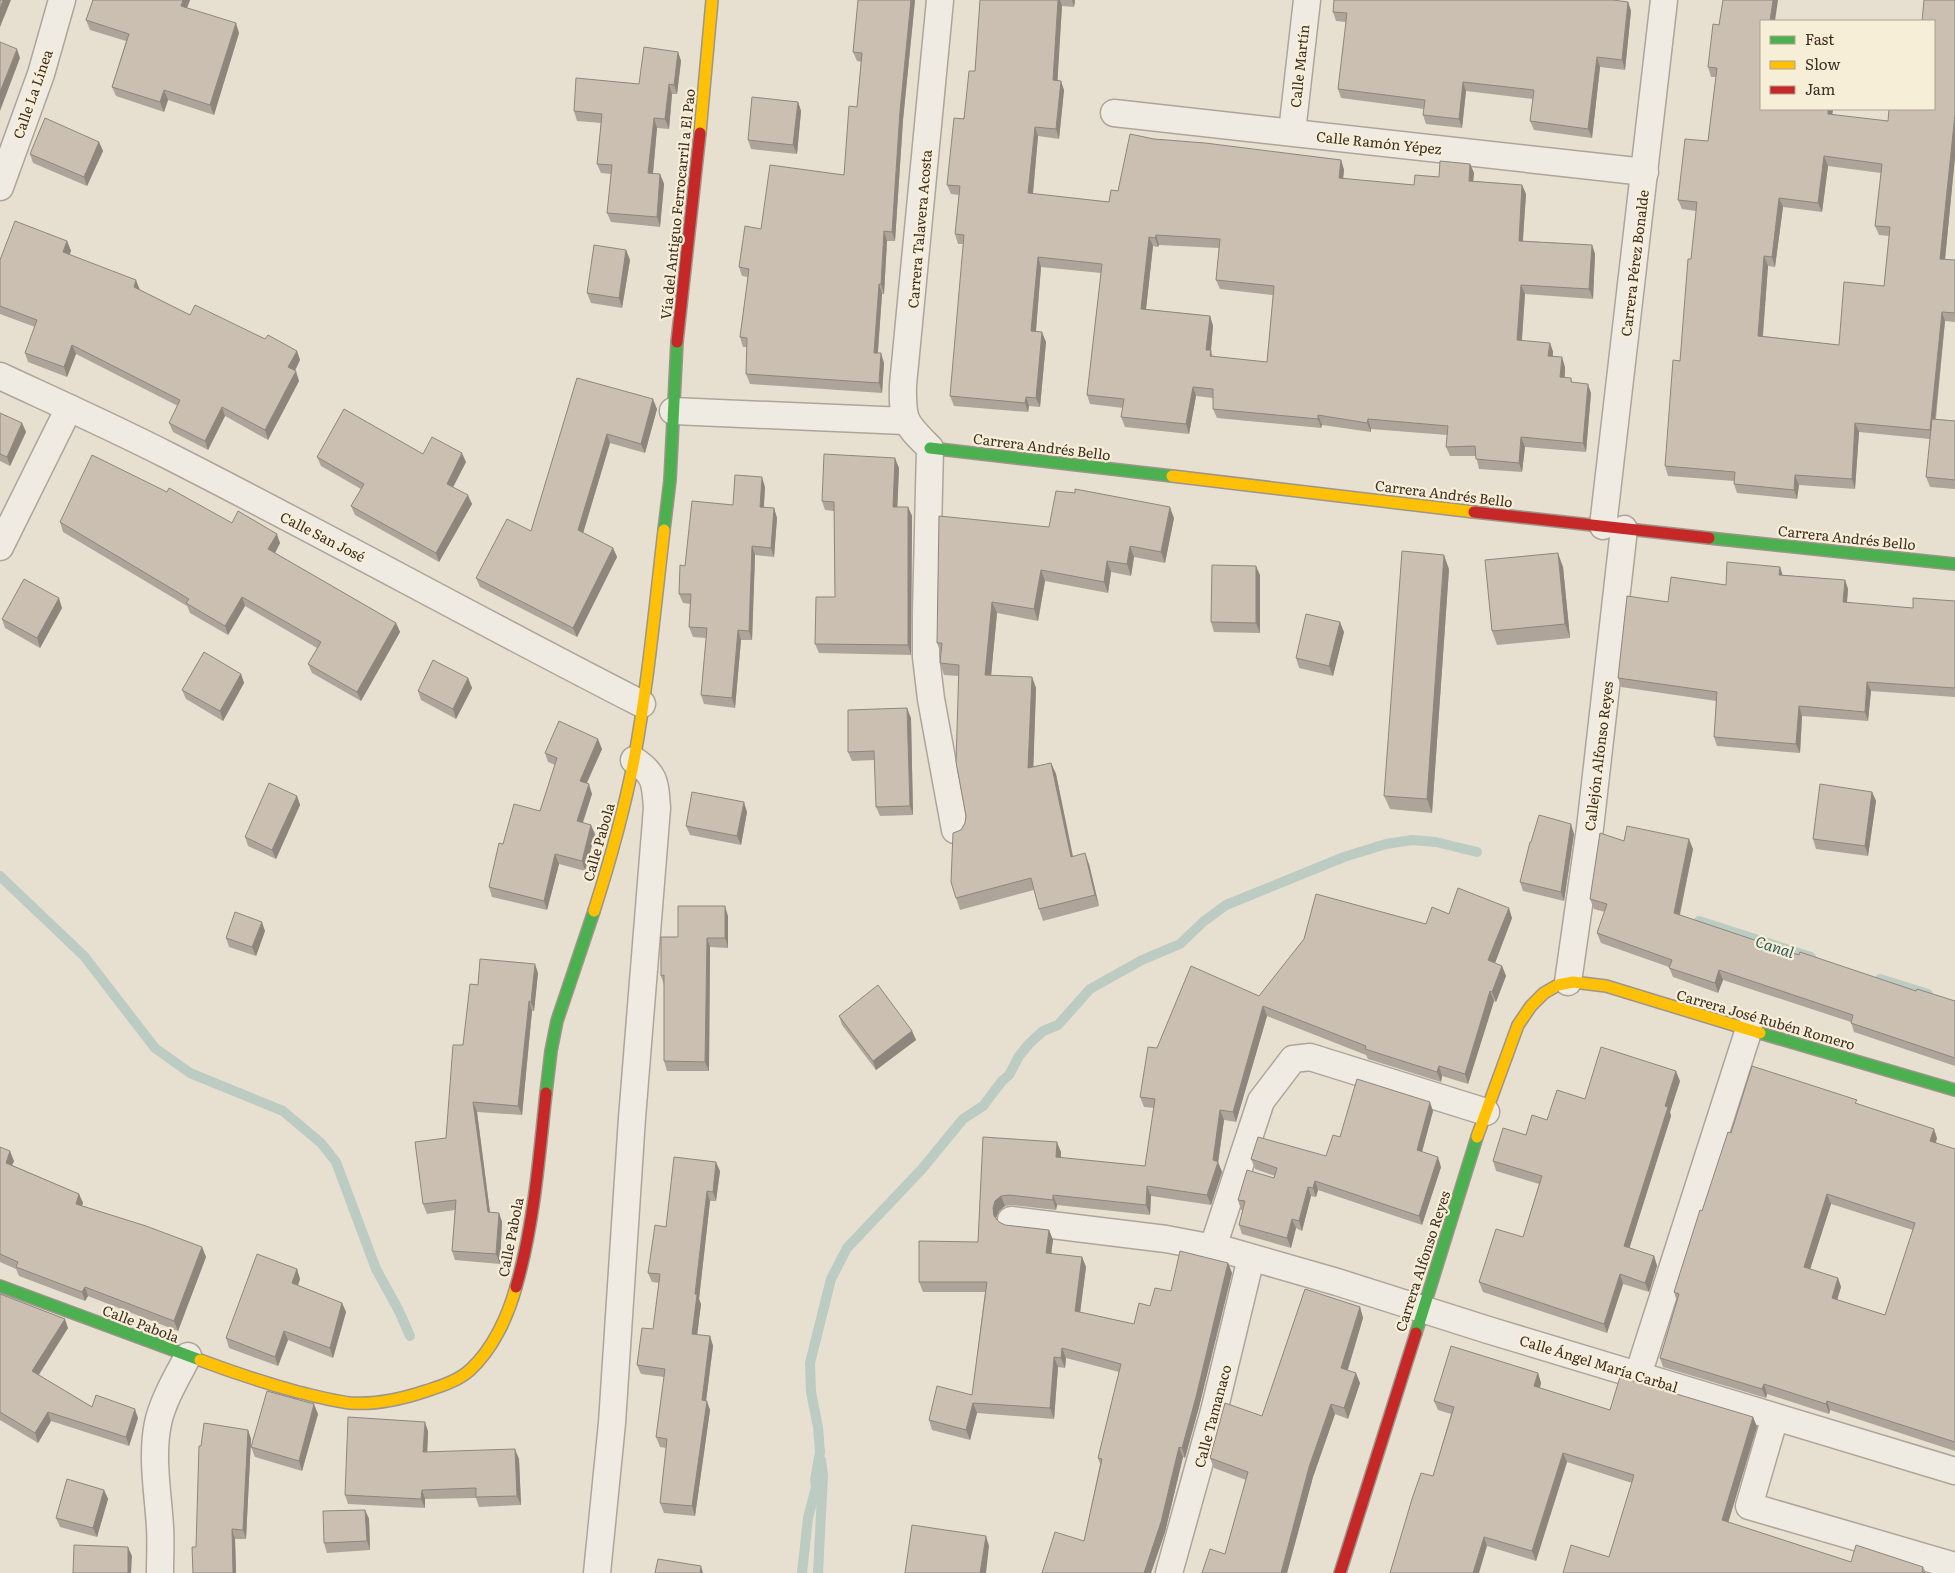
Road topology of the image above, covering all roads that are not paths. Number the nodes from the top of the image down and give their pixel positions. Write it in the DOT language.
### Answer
graph roads {
  1 [pos="62,0"];
  2 [pos="712,0"];
  3 [pos="940,0"];
  4 [pos="1306,0"];
  5 [pos="1664,0"];
  6 [pos="1114,113"];
  7 [pos="1292,132"];
  8 [pos="1645,172"];
  9 [pos="0,187"];
  10 [pos="0,376"];
  11 [pos="69,408"];
  12 [pos="673,410"];
  13 [pos="906,420"];
  14 [pos="930,448"];
  15 [pos="1614,528"];
  16 [pos="0,547"];
  17 [pos="1955,564"];
  18 [pos="642,704"];
  19 [pos="634,760"];
  20 [pos="954,830"];
  21 [pos="1568,982"];
  22 [pos="1749,1029"];
  23 [pos="1955,1090"];
  24 [pos="1486,1112"];
  25 [pos="1011,1220"];
  26 [pos="1213,1247"];
  27 [pos="1251,1258"];
  28 [pos="0,1286"];
  29 [pos="1423,1308"];
  30 [pos="188,1356"];
  31 [pos="1638,1375"];
  32 [pos="1775,1416"];
  33 [pos="1955,1471"];
  34 [pos="1955,1566"];
  35 [pos="160,1573"];
  36 [pos="597,1573"];
  37 [pos="1169,1573"];
  38 [pos="1340,1573"];
  1 -- 9 [label="street, Calle La Línea"];
  2 -- 12 [label="street, Vía del Antiguo Ferrocarril a El Pao"];
  3 -- 13 [label="street, Carrera Talavera Acosta"];
  4 -- 7 [label="street, Calle Martín"];
  5 -- 8 [label="street, Carrera Pérez Bonalde"];
  6 -- 7 [label="street, Calle Ramón Yépez"];
  7 -- 8 [label="street, Calle Ramón Yépez"];
  8 -- 15 [label="street, Carrera Pérez Bonalde"];
  10 -- 11 [label="street, Calle San José"];
  11 -- 16 [label="street"];
  11 -- 18 [label="street, Calle San José"];
  12 -- 13 [label="street"];
  12 -- 18 [label="street, Vía del Antiguo Ferrocarril a El Pao"];
  13 -- 14 [label="street"];
  14 -- 15 [label="street, Carrera Andrés Bello"];
  14 -- 20 [label="street"];
  15 -- 17 [label="street, Carrera Andrés Bello"];
  15 -- 21 [label="street, Callejón Alfonso Reyes"];
  18 -- 19 [label="street, Calle Pabola"];
  19 -- 30 [label="street, Calle Pabola"];
  19 -- 36 [label="street"];
  21 -- 22 [label="street, Carrera José Rubén Romero"];
  21 -- 24 [label="street, Carrera Alfonso Reyes"];
  22 -- 23 [label="street, Carrera José Rubén Romero"];
  22 -- 31 [label="street"];
  24 -- 26 [label="street"];
  24 -- 29 [label="street, Carrera Alfonso Reyes"];
  25 -- 26 [label="street, Calle Ángel María Carbal"];
  26 -- 27 [label="street, Calle Ángel María Carbal"];
  27 -- 29 [label="street, Calle Ángel María Carbal"];
  27 -- 37 [label="street, Calle Tamanaco"];
  28 -- 30 [label="street, Calle Pabola"];
  29 -- 31 [label="street, Calle Ángel María Carbal"];
  29 -- 38 [label="street, Carrera Alfonso Reyes"];
  30 -- 35 [label="street"];
  31 -- 32 [label="street, Calle Ángel María Carbal"];
  32 -- 33 [label="street, Calle Ángel María Carbal"];
  32 -- 34 [label="street"];
}
